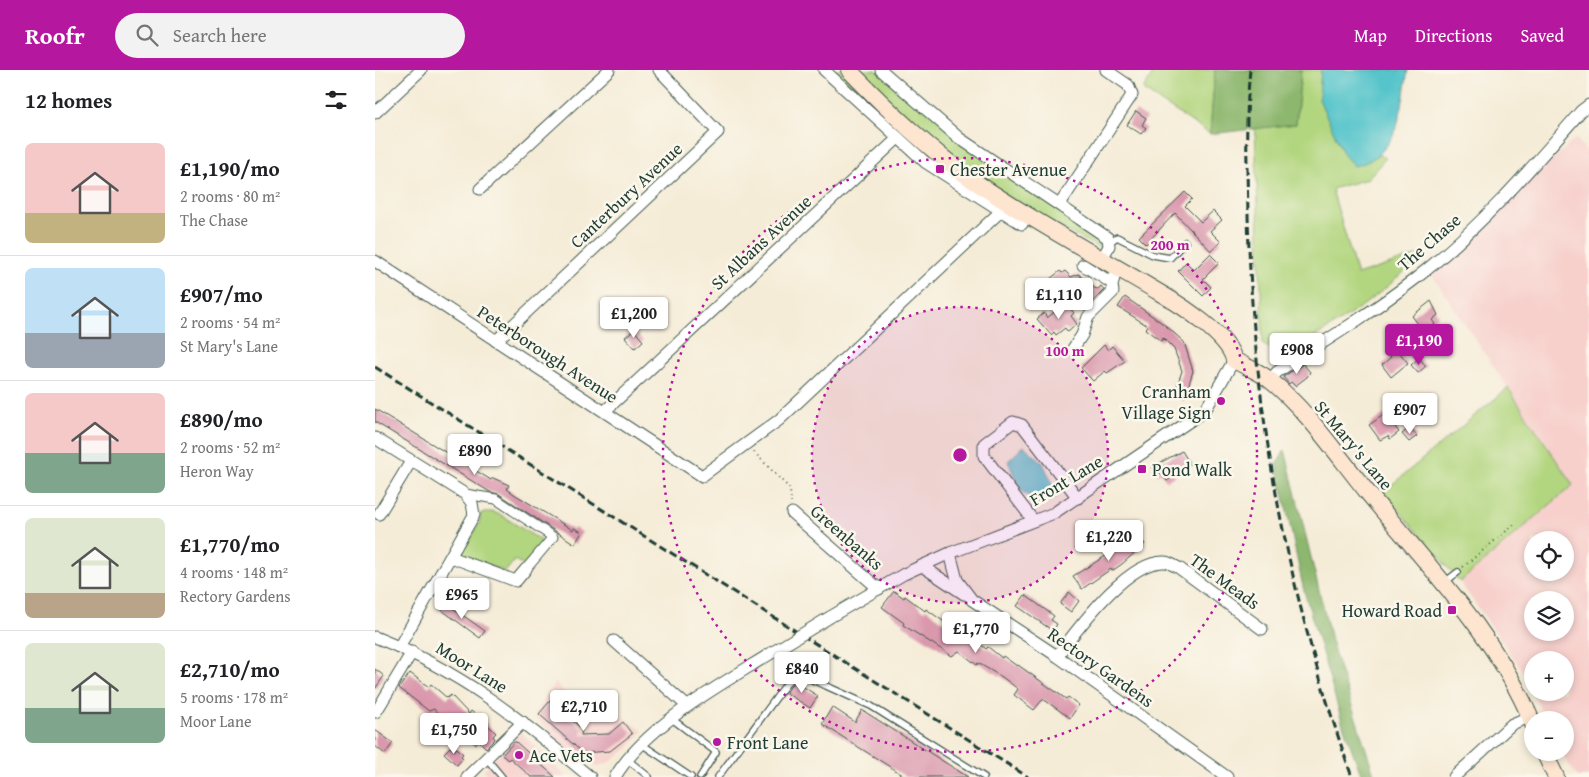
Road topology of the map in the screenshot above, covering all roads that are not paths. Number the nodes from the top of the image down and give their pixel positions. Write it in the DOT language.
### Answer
graph roads {
  1 [pos="421,70"];
  2 [pos="609,70"];
  3 [pos="659,70"];
  4 [pos="824,70"];
  5 [pos="849,70"];
  6 [pos="881,70"];
  7 [pos="1106,70"];
  8 [pos="1589,106"];
  9 [pos="375,113"];
  10 [pos="897,139"];
  11 [pos="480,189"];
  12 [pos="1060,204"];
  13 [pos="1001,211"];
  14 [pos="1027,215"];
  15 [pos="1110,242"];
  16 [pos="1185,242"];
  17 [pos="1102,259"];
  18 [pos="375,261"];
  19 [pos="1083,265"];
  20 [pos="1115,275"];
  21 [pos="496,341"];
  22 [pos="1072,350"];
  23 [pos="1235,360"];
  24 [pos="1270,380"];
  25 [pos="605,411"];
  26 [pos="375,438"];
  27 [pos="411,461"];
  28 [pos="465,494"];
  29 [pos="1078,498"];
  30 [pos="792,513"];
  31 [pos="379,514"];
  32 [pos="1033,520"];
  33 [pos="950,553"];
  34 [pos="451,557"];
  35 [pos="922,566"];
  36 [pos="526,569"];
  37 [pos="1458,572"];
  38 [pos="1443,584"];
  39 [pos="879,589"];
  40 [pos="972,600"];
  41 [pos="1262,629"];
  42 [pos="375,637"];
  43 [pos="614,641"];
  44 [pos="399,646"];
  45 [pos="412,652"];
  46 [pos="1057,656"];
  47 [pos="687,706"];
  48 [pos="1526,711"];
  49 [pos="376,712"];
  50 [pos="672,719"];
  51 [pos="523,722"];
  52 [pos="1524,722"];
  53 [pos="643,745"];
  54 [pos="486,758"];
  55 [pos="628,760"];
  56 [pos="1548,761"];
  57 [pos="467,777"];
  58 [pos="502,777"];
  59 [pos="590,777"];
  60 [pos="615,777"];
  61 [pos="649,777"];
  62 [pos="691,777"];
  63 [pos="700,777"];
  64 [pos="718,777"];
  65 [pos="984,777"];
  66 [pos="1227,777"];
  67 [pos="1454,777"];
  68 [pos="1556,777"];
  1 -- 9 [label="street"];
  2 -- 11 [label="street"];
  3 -- 21 [label="street, Canterbury Avenue"];
  4 -- 10 [label="street"];
  5 -- 14 [label="main road, St Mary's Lane"];
  6 -- 12 [label="street"];
  7 -- 12 [label="street"];
  8 -- 24 [label="street, The Chase"];
  10 -- 13 [label="street"];
  10 -- 25 [label="street, St Albans Avenue"];
  12 -- 15 [label="street"];
  13 -- 14 [label="street"];
  13 -- 25 [label="street, Peterborough Avenue"];
  14 -- 17 [label="main road, St Mary's Lane"];
  15 -- 16 [label="lane"];
  15 -- 17 [label="street"];
  17 -- 20 [label="main road, St Mary's Lane"];
  18 -- 21 [label="street, Peterborough Avenue"];
  19 -- 20 [label="street"];
  20 -- 22 [label="street"];
  20 -- 23 [label="main road, St Mary's Lane"];
  21 -- 25 [label="street, Peterborough Avenue"];
  23 -- 24 [label="main road, St Mary's Lane"];
  23 -- 29 [label="street, Front Lane"];
  24 -- 38 [label="main road, St Mary's Lane"];
  26 -- 27 [label="street"];
  27 -- 28 [label="street"];
  27 -- 31 [label="street"];
  28 -- 34 [label="street"];
  28 -- 36 [label="street"];
  29 -- 32 [label="street, Front Lane"];
  29 -- 32 [label="street"];
  30 -- 39 [label="street, Greenbanks"];
  32 -- 33 [label="street, Front Lane"];
  33 -- 35 [label="street, Front Lane"];
  33 -- 40 [label="street, Rectory Gardens"];
  34 -- 36 [label="street"];
  34 -- 44 [label="street"];
  35 -- 39 [label="street, Front Lane"];
  35 -- 40 [label="street"];
  37 -- 38 [label="lane"];
  38 -- 48 [label="main road, St Mary's Lane"];
  39 -- 47 [label="street, Front Lane, bridge"];
  40 -- 46 [label="street, Rectory Gardens"];
  41 -- 46 [label="street, The Meads"];
  42 -- 44 [label="street, Moor Lane"];
  43 -- 47 [label="street"];
  44 -- 45 [label="street, Moor Lane"];
  45 -- 49 [label="street"];
  45 -- 51 [label="street, Moor Lane"];
  46 -- 66 [label="street, Rectory Gardens"];
  47 -- 50 [label="street, Front Lane"];
  50 -- 53 [label="street, Front Lane"];
  50 -- 63 [label="lane"];
  51 -- 54 [label="street"];
  51 -- 59 [label="street, Moor Lane"];
  52 -- 67 [label="street"];
  53 -- 55 [label="street, Front Lane"];
  53 -- 62 [label="lane"];
  54 -- 57 [label="street"];
  54 -- 58 [label="lane"];
  55 -- 60 [label="street, Front Lane"];
  55 -- 61 [label="lane"];
  56 -- 68 [label="main road"];
  64 -- 65 [label="lane"];
}
